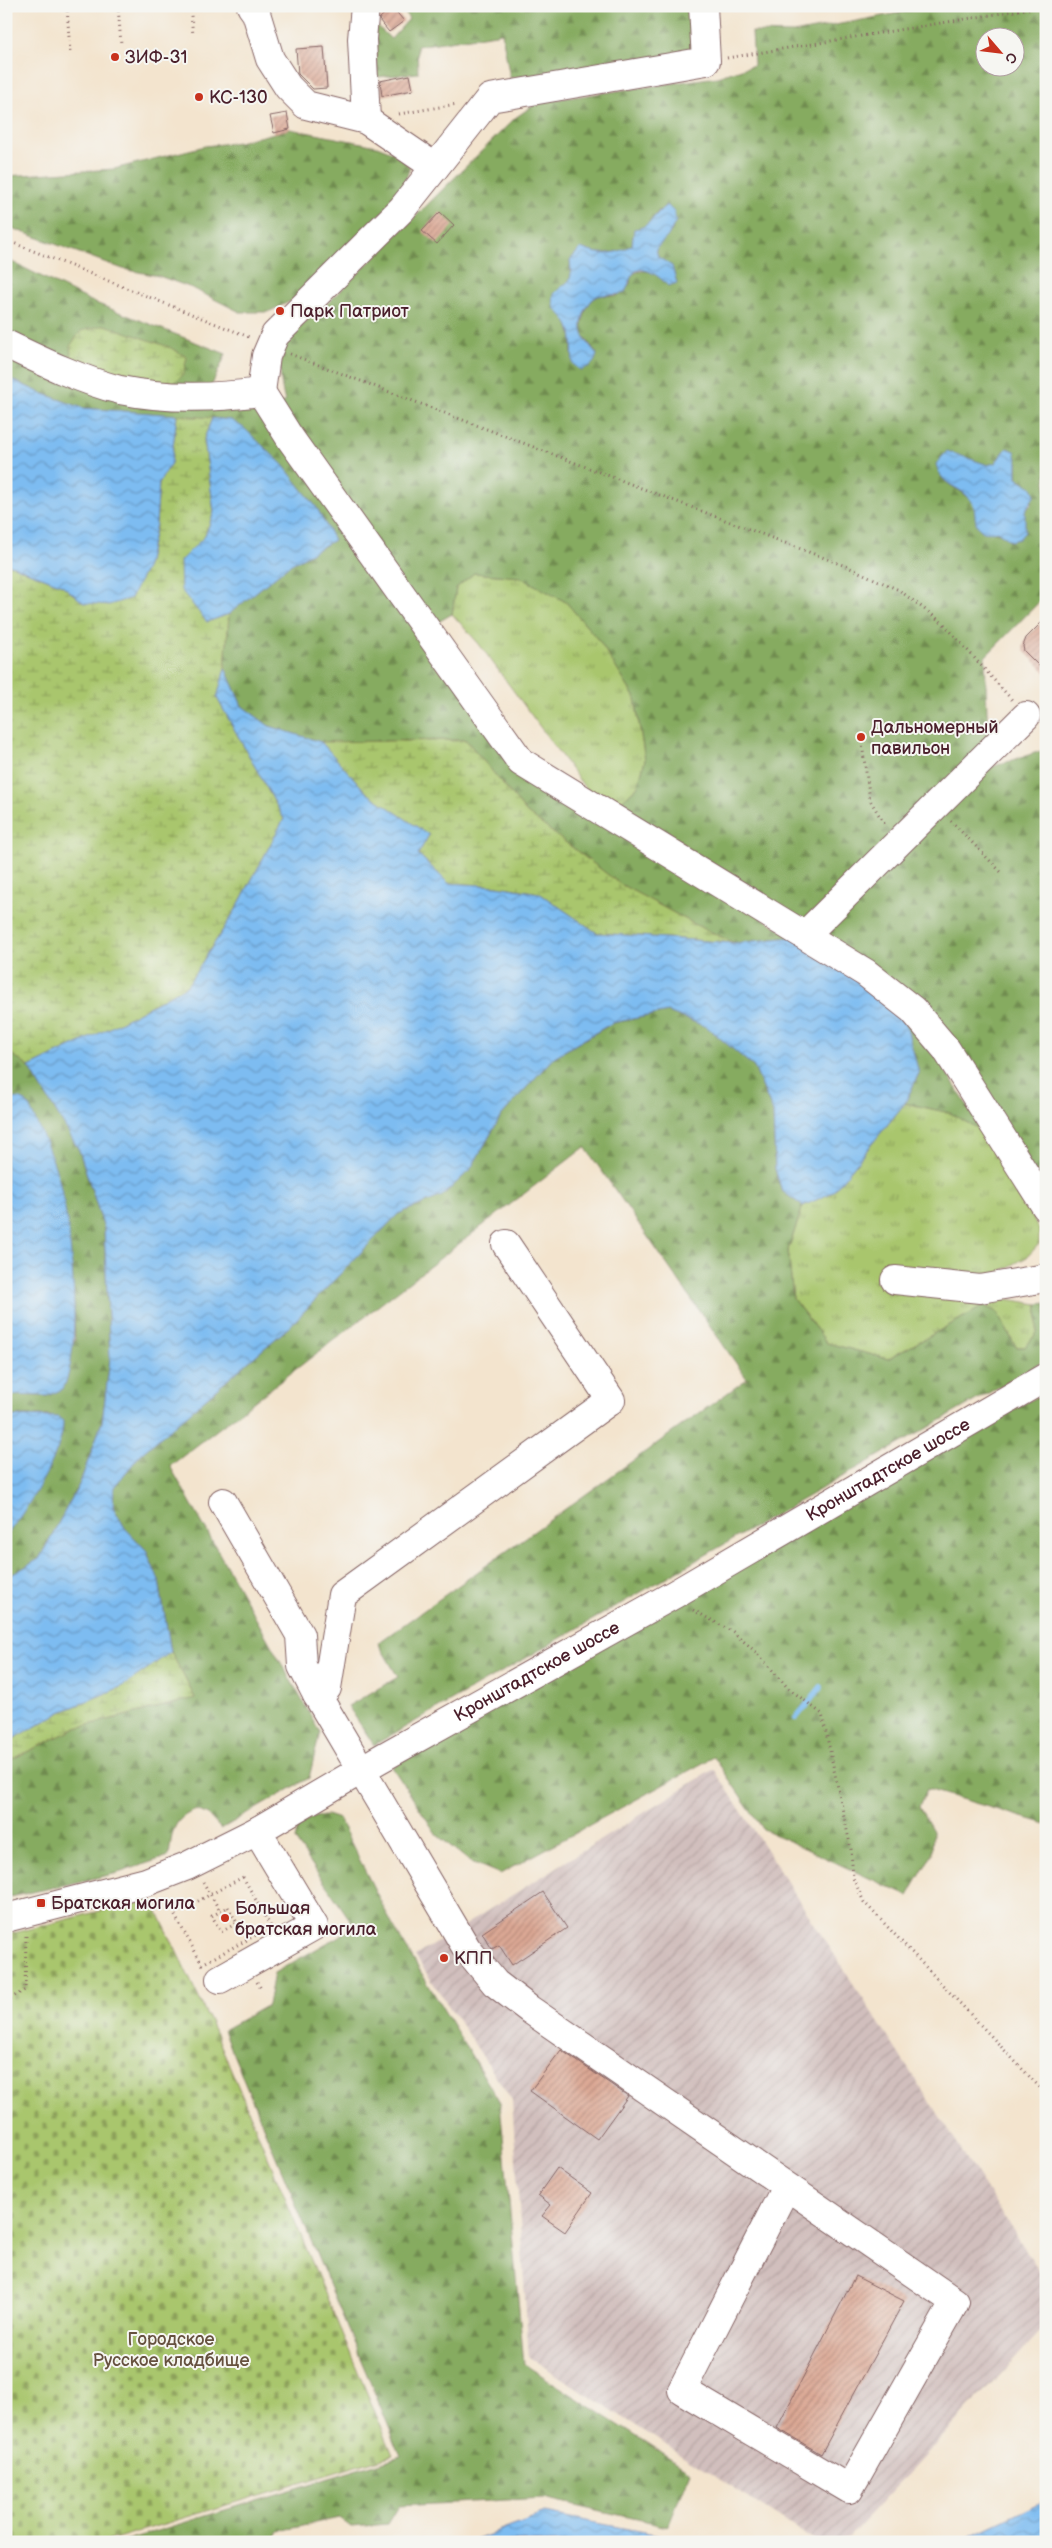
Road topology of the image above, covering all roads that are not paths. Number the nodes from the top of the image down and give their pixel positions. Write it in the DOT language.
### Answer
graph roads {
  1 [pos="251,6"];
  2 [pos="365,6"];
  3 [pos="703,6"];
  4 [pos="366,120"];
  5 [pos="435,167"];
  6 [pos="6,344"];
  7 [pos="261,392"];
  8 [pos="1026,716"];
  9 [pos="805,936"];
  10 [pos="1046,1207"];
  11 [pos="506,1244"];
  12 [pos="1046,1278"];
  13 [pos="895,1280"];
  14 [pos="1046,1377"];
  15 [pos="223,1502"];
  16 [pos="317,1695"];
  17 [pos="361,1771"];
  18 [pos="257,1831"];
  19 [pos="16,1915"];
  20 [pos="220,1980"];
  21 [pos="786,2187"];
  1 -- 4 [label="street"];
  2 -- 4 [label="street"];
  3 -- 5 [label="street"];
  4 -- 5 [label="street"];
  5 -- 7 [label="street"];
  6 -- 7 [label="street"];
  7 -- 9 [label="street"];
  8 -- 9 [label="street"];
  9 -- 10 [label="street"];
  11 -- 16 [label="street"];
  12 -- 13 [label="street"];
  14 -- 17 [label="street, Кронштадтское шоссе"];
  15 -- 16 [label="street"];
  16 -- 17 [label="street"];
  17 -- 18 [label="street, Кронштадтское шоссе"];
  17 -- 21 [label="street"];
  18 -- 19 [label="street, Кронштадтское шоссе"];
  18 -- 20 [label="street"];
  21 -- 21 [label="street"];
}
